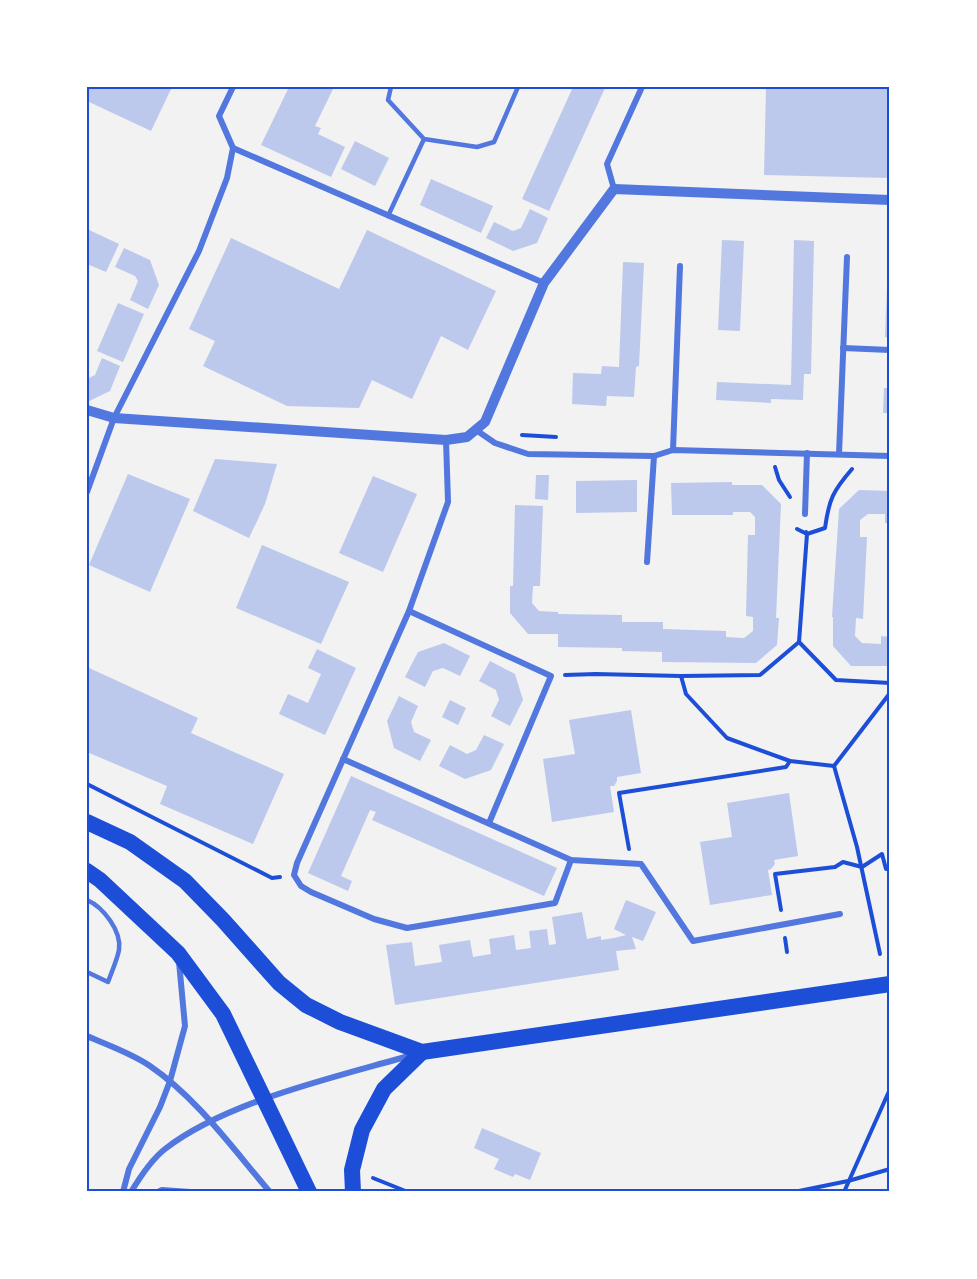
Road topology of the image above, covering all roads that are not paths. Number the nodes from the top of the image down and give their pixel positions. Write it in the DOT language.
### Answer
graph roads {
  1 [pos="233,87"];
  2 [pos="391,87"];
  3 [pos="518,87"];
  4 [pos="642,87"];
  5 [pos="424,139"];
  6 [pos="233,148"];
  7 [pos="614,189"];
  8 [pos="890,200"];
  9 [pos="388,216"];
  10 [pos="847,257"];
  11 [pos="680,266"];
  12 [pos="544,283"];
  13 [pos="843,348"];
  14 [pos="890,350"];
  15 [pos="87,410"];
  16 [pos="114,417"];
  17 [pos="476,430"];
  18 [pos="446,440"];
  19 [pos="673,450"];
  20 [pos="807,453"];
  21 [pos="839,454"];
  22 [pos="654,456"];
  23 [pos="890,456"];
  24 [pos="87,492"];
  25 [pos="805,514"];
  26 [pos="647,562"];
  27 [pos="409,610"];
  28 [pos="343,759"];
  29 [pos="87,822"];
  30 [pos="489,823"];
  31 [pos="571,860"];
  32 [pos="87,871"];
  33 [pos="87,900"];
  34 [pos="840,914"];
  35 [pos="178,953"];
  36 [pos="87,972"];
  37 [pos="890,984"];
  38 [pos="87,1036"];
  39 [pos="422,1052"];
  40 [pos="170,1081"];
  41 [pos="266,1099"];
  42 [pos="210,1121"];
  43 [pos="123,1192"];
  44 [pos="131,1192"];
  45 [pos="158,1192"];
  46 [pos="190,1192"];
  47 [pos="270,1192"];
  48 [pos="309,1192"];
  49 [pos="353,1192"];
  1 -- 6 [label="street"];
  2 -- 5 [label="lane"];
  3 -- 5 [label="lane"];
  4 -- 7 [label="street"];
  5 -- 9 [label="lane"];
  6 -- 9 [label="street"];
  6 -- 16 [label="street"];
  7 -- 8 [label="street"];
  7 -- 12 [label="street"];
  9 -- 12 [label="street"];
  10 -- 13 [label="street"];
  11 -- 19 [label="street"];
  12 -- 17 [label="street"];
  13 -- 14 [label="street"];
  13 -- 21 [label="street"];
  15 -- 16 [label="street"];
  16 -- 18 [label="street"];
  16 -- 24 [label="street"];
  17 -- 18 [label="street"];
  17 -- 22 [label="street"];
  18 -- 27 [label="street"];
  19 -- 20 [label="street"];
  19 -- 22 [label="street"];
  20 -- 21 [label="street"];
  20 -- 25 [label="street"];
  21 -- 23 [label="street"];
  22 -- 26 [label="street"];
  27 -- 28 [label="street"];
  27 -- 30 [label="street"];
  28 -- 30 [label="street"];
  28 -- 31 [label="street"];
  29 -- 39 [label="highway"];
  30 -- 31 [label="street"];
  31 -- 34 [label="street"];
  32 -- 35 [label="highway"];
  33 -- 36 [label="lane"];
  35 -- 40 [label="street"];
  35 -- 41 [label="highway"];
  37 -- 39 [label="highway"];
  38 -- 40 [label="street"];
  39 -- 41 [label="street"];
  39 -- 49 [label="highway"];
  40 -- 42 [label="street"];
  40 -- 43 [label="street"];
  41 -- 42 [label="street"];
  41 -- 48 [label="highway"];
  42 -- 44 [label="street"];
  42 -- 47 [label="street"];
  45 -- 46 [label="street"];
}
